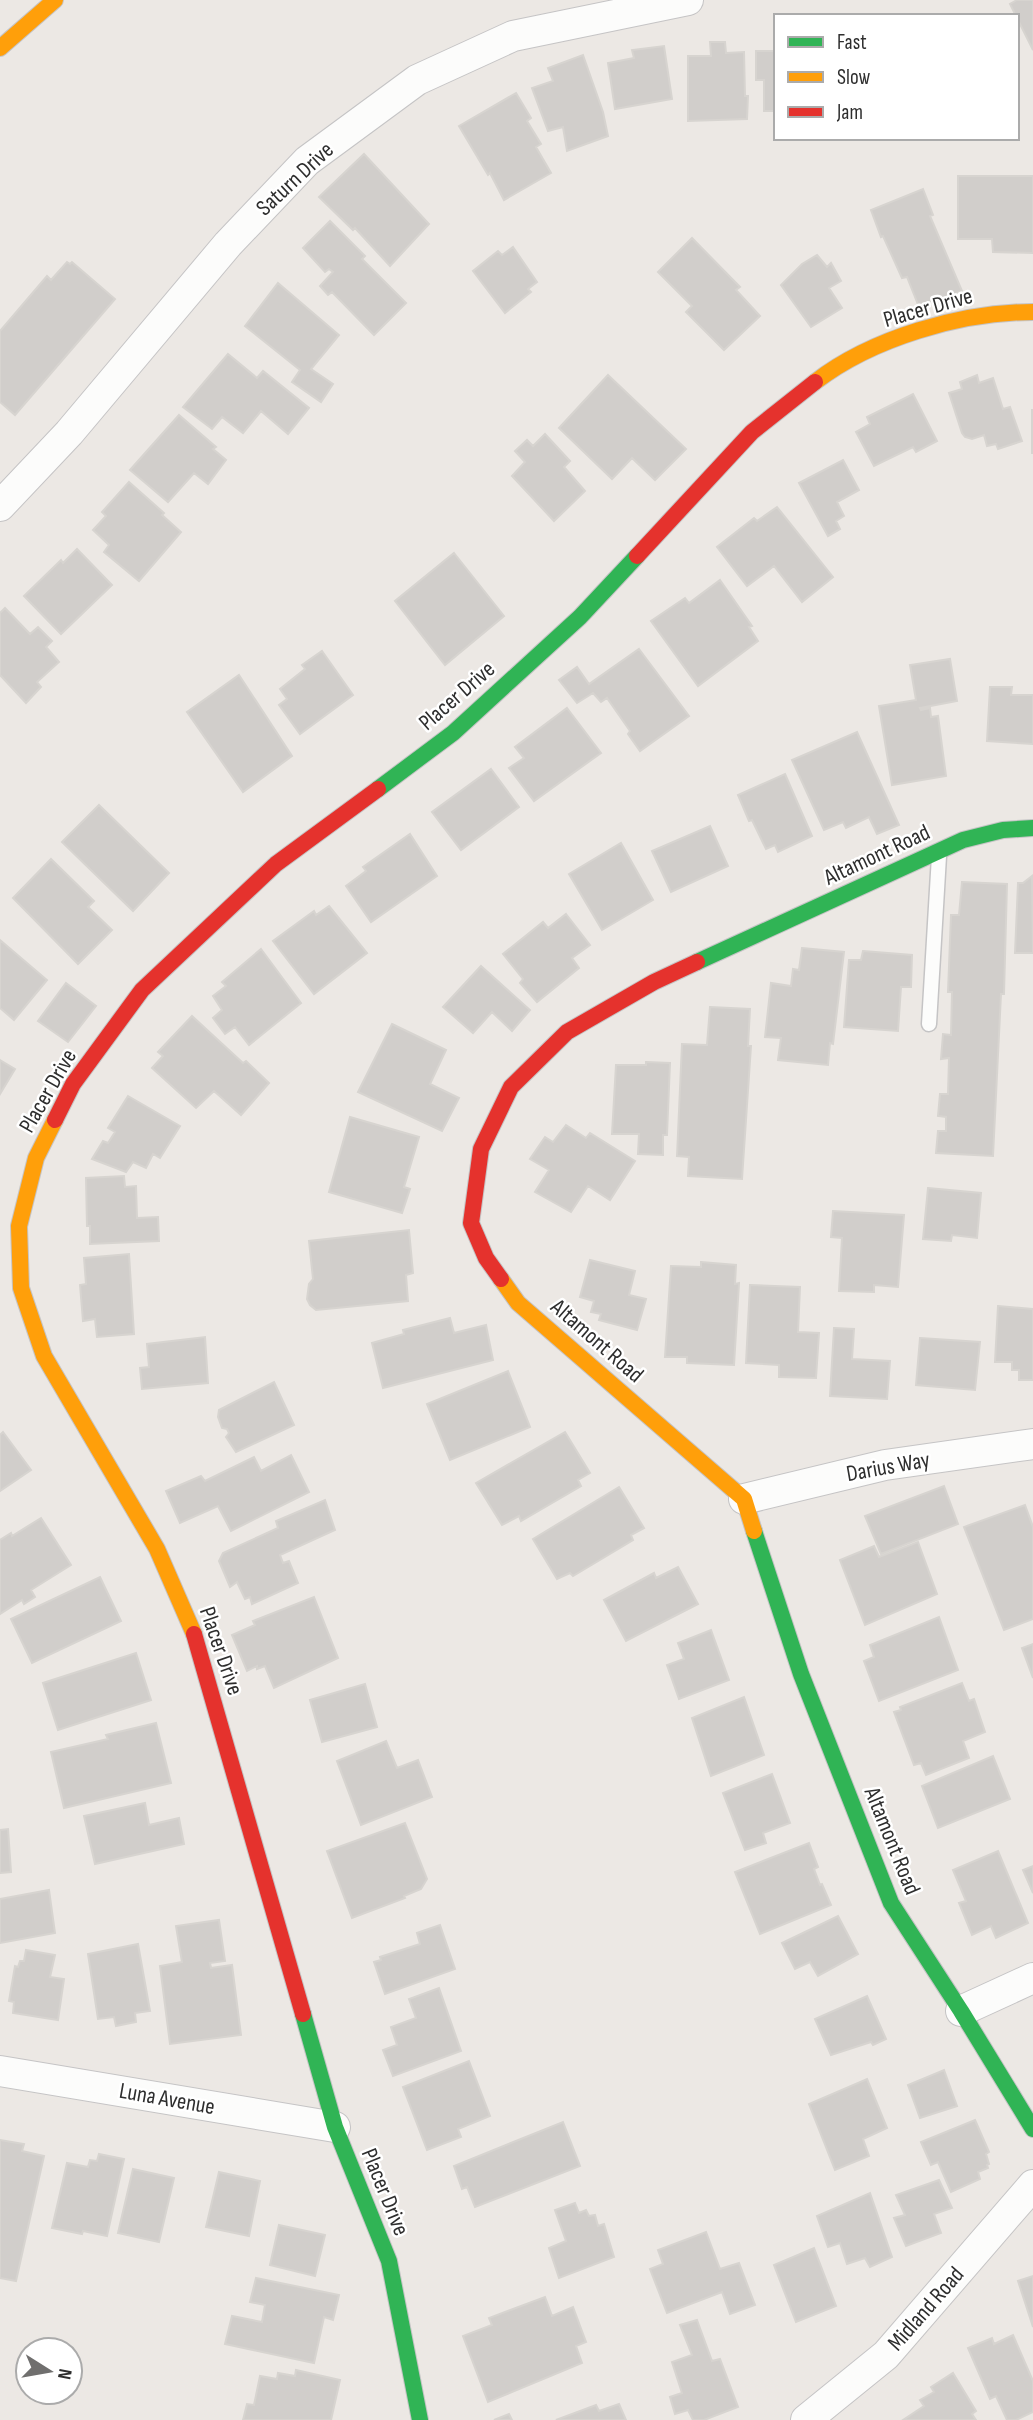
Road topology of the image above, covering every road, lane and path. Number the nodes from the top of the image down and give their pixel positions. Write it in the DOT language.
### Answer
graph roads {
  1 [pos="55,0"];
  2 [pos="688,0"];
  3 [pos="0,48"];
  4 [pos="1033,312"];
  5 [pos="0,506"];
  6 [pos="1033,828"];
  7 [pos="939,851"];
  8 [pos="929,1024"];
  9 [pos="1033,1444"];
  10 [pos="744,1499"];
  11 [pos="1033,1979"];
  12 [pos="961,2011"];
  13 [pos="0,2071"];
  14 [pos="335,2127"];
  15 [pos="1033,2129"];
  16 [pos="1033,2185"];
  17 [pos="420,2420"];
  18 [pos="806,2420"];
  1 -- 3 [label="main road"];
  2 -- 5 [label="street, Saturn Drive"];
  4 -- 14 [label="main road, Placer Drive"];
  6 -- 7 [label="main road, Altamont Road"];
  7 -- 8 [label="lane"];
  7 -- 10 [label="main road, Altamont Road"];
  9 -- 10 [label="street, Darius Way"];
  10 -- 12 [label="main road, Altamont Road"];
  11 -- 12 [label="street"];
  12 -- 15 [label="main road, Altamont Road"];
  13 -- 14 [label="street, Luna Avenue"];
  14 -- 17 [label="main road, Placer Drive"];
  16 -- 18 [label="street, Midland Road"];
}
